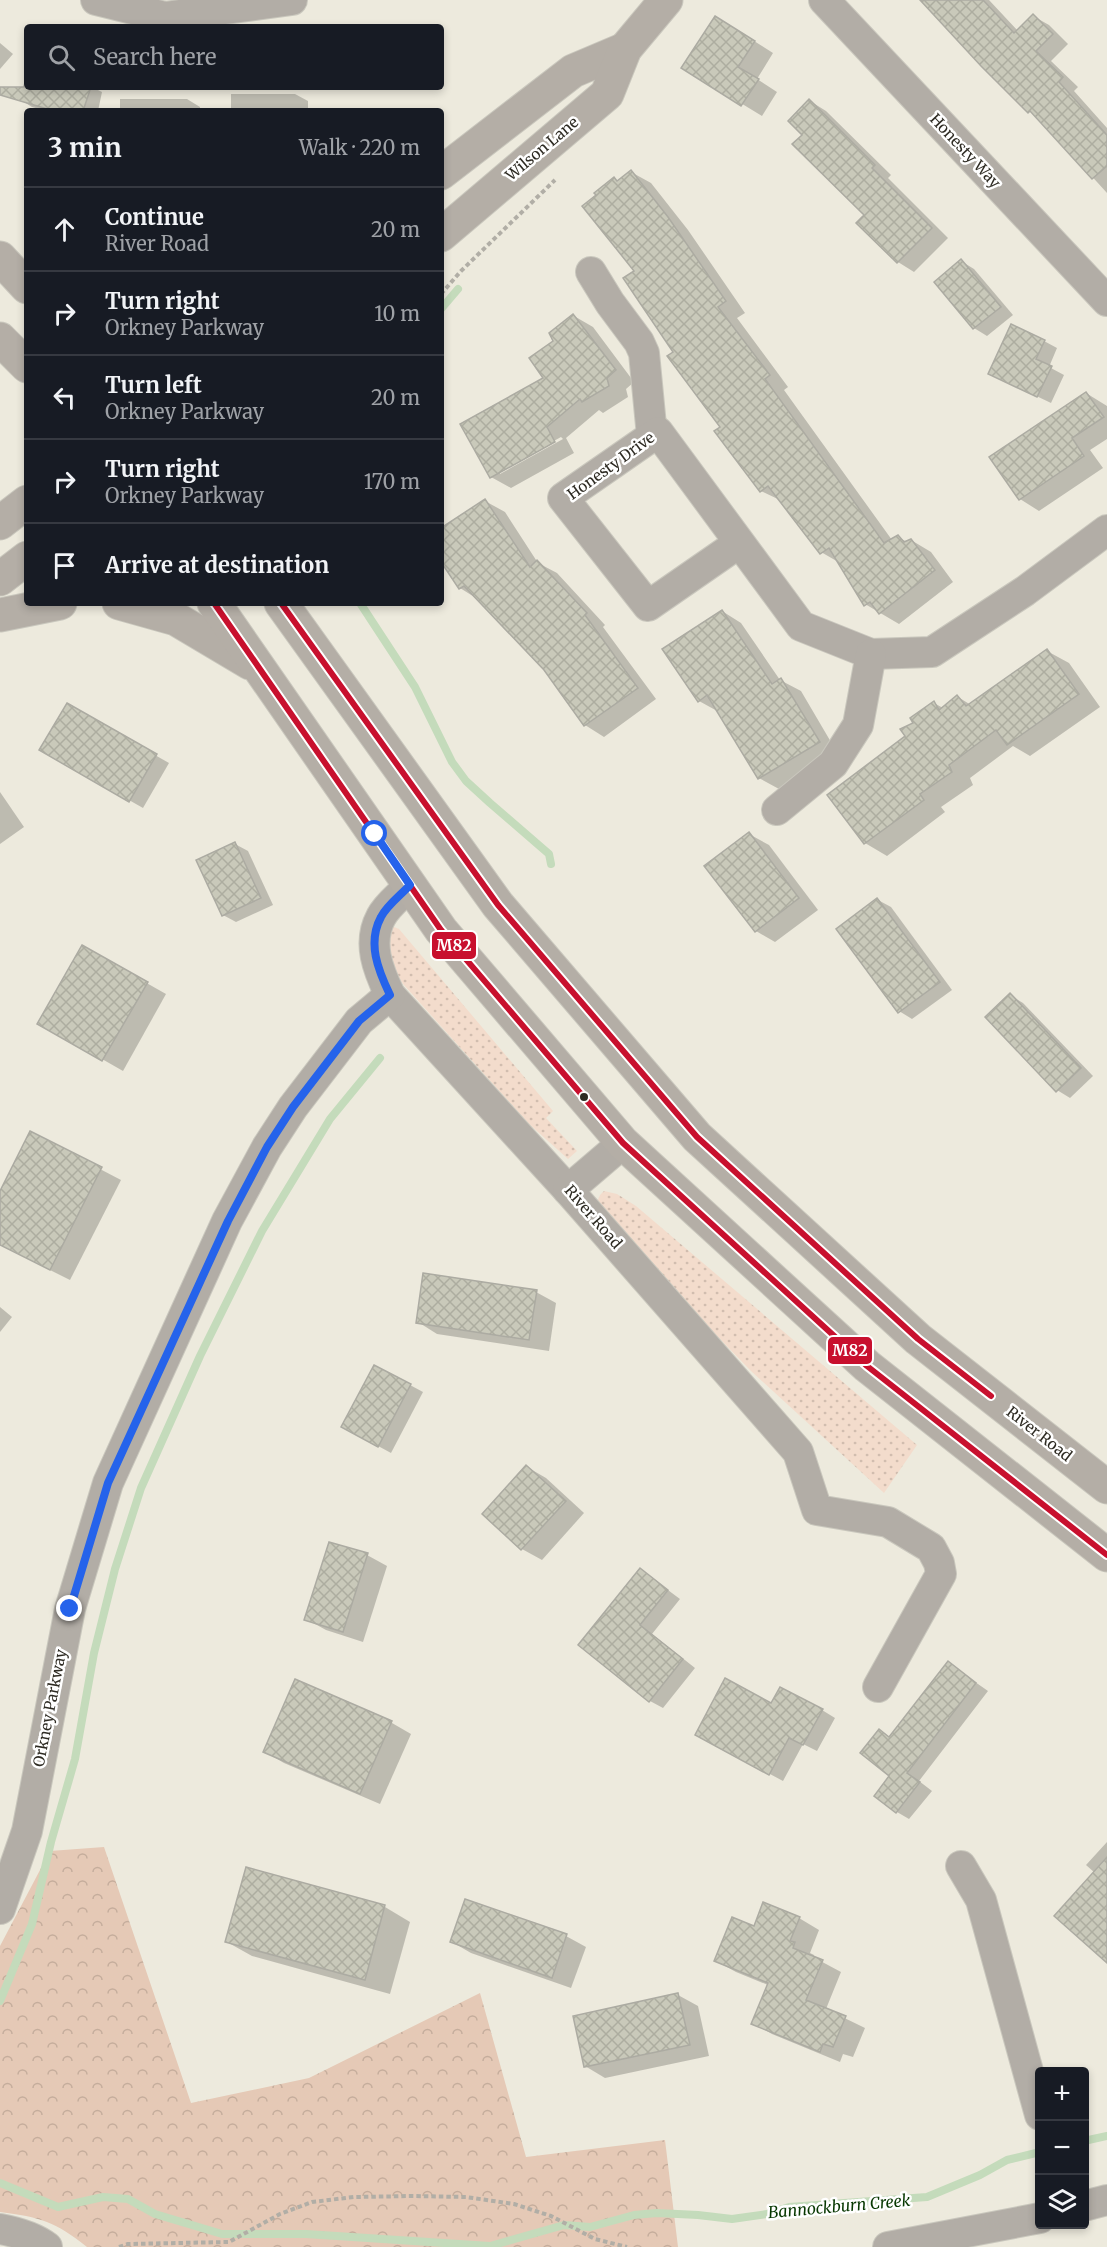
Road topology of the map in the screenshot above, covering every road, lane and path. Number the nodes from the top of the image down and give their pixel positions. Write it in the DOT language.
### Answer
graph roads {
  1 [pos="96,0"];
  2 [pos="292,0"];
  3 [pos="666,0"];
  4 [pos="824,0"];
  5 [pos="625,49"];
  6 [pos="444,171"];
  7 [pos="444,232"];
  8 [pos="10,264"];
  9 [pos="591,272"];
  10 [pos="24,283"];
  11 [pos="1107,301"];
  12 [pos="0,339"];
  13 [pos="24,363"];
  14 [pos="652,436"];
  15 [pos="24,504"];
  16 [pos="0,523"];
  17 [pos="1107,530"];
  18 [pos="739,543"];
  19 [pos="24,560"];
  20 [pos="0,579"];
  21 [pos="45,606"];
  22 [pos="130,606"];
  23 [pos="216,606"];
  24 [pos="283,606"];
  25 [pos="301,606"];
  26 [pos="0,615"];
  27 [pos="871,654"];
  28 [pos="324,662"];
  29 [pos="261,669"];
  30 [pos="777,810"];
  31 [pos="410,885"];
  32 [pos="390,995"];
  33 [pos="623,1143"];
  34 [pos="568,1190"];
  35 [pos="1107,1487"];
  36 [pos="1107,1555"];
  37 [pos="878,1687"];
  38 [pos="961,1866"];
  39 [pos="0,1909"];
  40 [pos="1035,2097"];
  41 [pos="1107,2200"];
  42 [pos="1089,2205"];
  43 [pos="1035,2219"];
  44 [pos="0,2229"];
  45 [pos="47,2247"];
  46 [pos="119,2247"];
  47 [pos="627,2247"];
  48 [pos="888,2247"];
  1 -- 2 [label="street"];
  3 -- 5 [label="main road, Wilson Lane"];
  4 -- 11 [label="street, Honesty Way"];
  5 -- 6 [label="main road, Wilson Lane"];
  5 -- 7 [label="main road, Wilson Lane"];
  8 -- 10 [label="main road"];
  9 -- 14 [label="street"];
  12 -- 13 [label="main road"];
  14 -- 18 [label="street, Honesty Drive"];
  14 -- 18 [label="street, Honesty Drive"];
  15 -- 16 [label="main road"];
  17 -- 27 [label="street, Honesty Drive"];
  18 -- 27 [label="street, Honesty Drive"];
  19 -- 20 [label="main road"];
  21 -- 26 [label="main road"];
  22 -- 29 [label="main road"];
  23 -- 29 [label="main road"];
  24 -- 28 [label="main road, River Road"];
  25 -- 28 [label="main road"];
  27 -- 30 [label="street"];
  28 -- 35 [label="main road, River Road"];
  29 -- 31 [label="main road"];
  31 -- 32 [label="street"];
  31 -- 33 [label="main road"];
  32 -- 34 [label="street, River Road"];
  32 -- 39 [label="street, Orkney Parkway"];
  33 -- 34 [label="street"];
  33 -- 36 [label="main road"];
  34 -- 37 [label="street, River Road"];
  38 -- 40 [label="street"];
  41 -- 42 [label="street"];
  43 -- 48 [label="street"];
  44 -- 45 [label="street"];
  46 -- 47 [label="path"];
}
